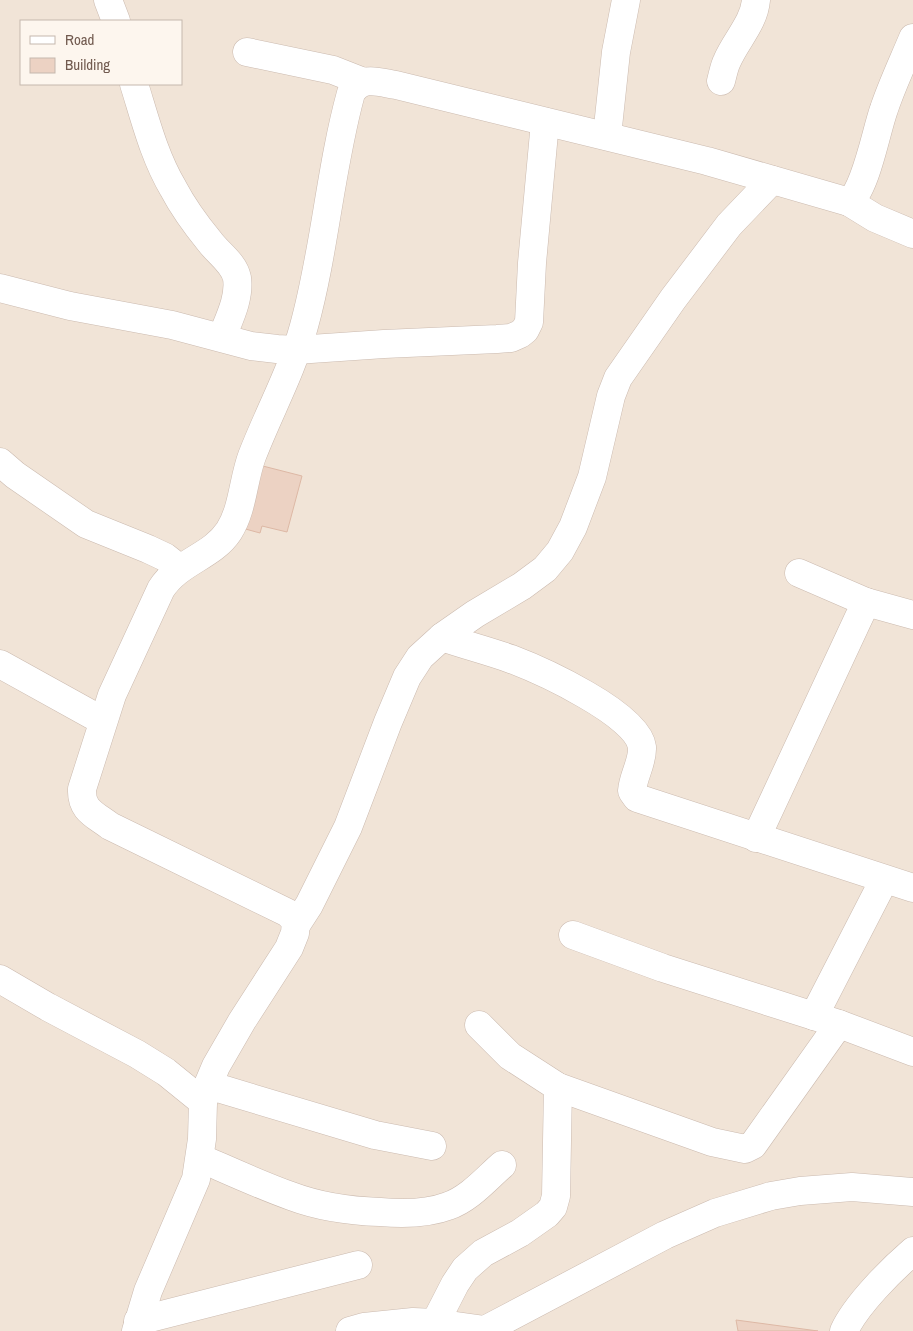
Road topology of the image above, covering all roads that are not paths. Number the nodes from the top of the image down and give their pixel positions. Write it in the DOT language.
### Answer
graph roads {
  1 [pos="108,0"];
  2 [pos="626,0"];
  3 [pos="756,0"];
  4 [pos="116,20"];
  5 [pos="913,38"];
  6 [pos="247,52"];
  7 [pos="721,80"];
  8 [pos="361,81"];
  9 [pos="134,85"];
  10 [pos="545,122"];
  11 [pos="607,136"];
  12 [pos="772,180"];
  13 [pos="849,202"];
  14 [pos="913,234"];
  15 [pos="0,288"];
  16 [pos="222,337"];
  17 [pos="296,350"];
  18 [pos="0,462"];
  19 [pos="179,568"];
  20 [pos="799,573"];
  21 [pos="866,602"];
  22 [pos="913,615"];
  23 [pos="442,637"];
  24 [pos="0,664"];
  25 [pos="103,721"];
  26 [pos="756,838"];
  27 [pos="884,880"];
  28 [pos="913,888"];
  29 [pos="296,925"];
  30 [pos="572,935"];
  31 [pos="0,979"];
  32 [pos="826,1020"];
  33 [pos="479,1025"];
  34 [pos="913,1052"];
  35 [pos="558,1087"];
  36 [pos="206,1094"];
  37 [pos="432,1146"];
  38 [pos="200,1158"];
  39 [pos="502,1165"];
  40 [pos="913,1192"];
  41 [pos="913,1252"];
  42 [pos="358,1265"];
  43 [pos="435,1323"];
  44 [pos="137,1326"];
  45 [pos="350,1331"];
  46 [pos="485,1331"];
  47 [pos="844,1331"];
  1 -- 4 [label="street"];
  2 -- 11 [label="street"];
  3 -- 7 [label="street"];
  5 -- 13 [label="street"];
  6 -- 8 [label="street"];
  8 -- 10 [label="street"];
  8 -- 17 [label="street"];
  9 -- 16 [label="street"];
  10 -- 11 [label="street"];
  10 -- 17 [label="street"];
  11 -- 12 [label="street"];
  12 -- 13 [label="street"];
  12 -- 23 [label="street"];
  13 -- 14 [label="street"];
  15 -- 16 [label="street"];
  16 -- 17 [label="street"];
  17 -- 19 [label="street"];
  18 -- 19 [label="street"];
  19 -- 25 [label="street"];
  20 -- 21 [label="street"];
  21 -- 22 [label="street"];
  21 -- 26 [label="street"];
  23 -- 26 [label="street"];
  23 -- 29 [label="street"];
  24 -- 25 [label="street"];
  25 -- 29 [label="street"];
  26 -- 27 [label="street"];
  27 -- 28 [label="street"];
  27 -- 32 [label="street"];
  29 -- 36 [label="street"];
  30 -- 32 [label="street"];
  31 -- 36 [label="street"];
  32 -- 34 [label="street"];
  32 -- 35 [label="street"];
  33 -- 35 [label="street"];
  35 -- 43 [label="street"];
  36 -- 37 [label="street"];
  36 -- 38 [label="street"];
  38 -- 39 [label="street"];
  38 -- 44 [label="street"];
  40 -- 46 [label="street"];
  41 -- 47 [label="street"];
  42 -- 44 [label="street"];
  43 -- 45 [label="street"];
  43 -- 46 [label="street"];
}
